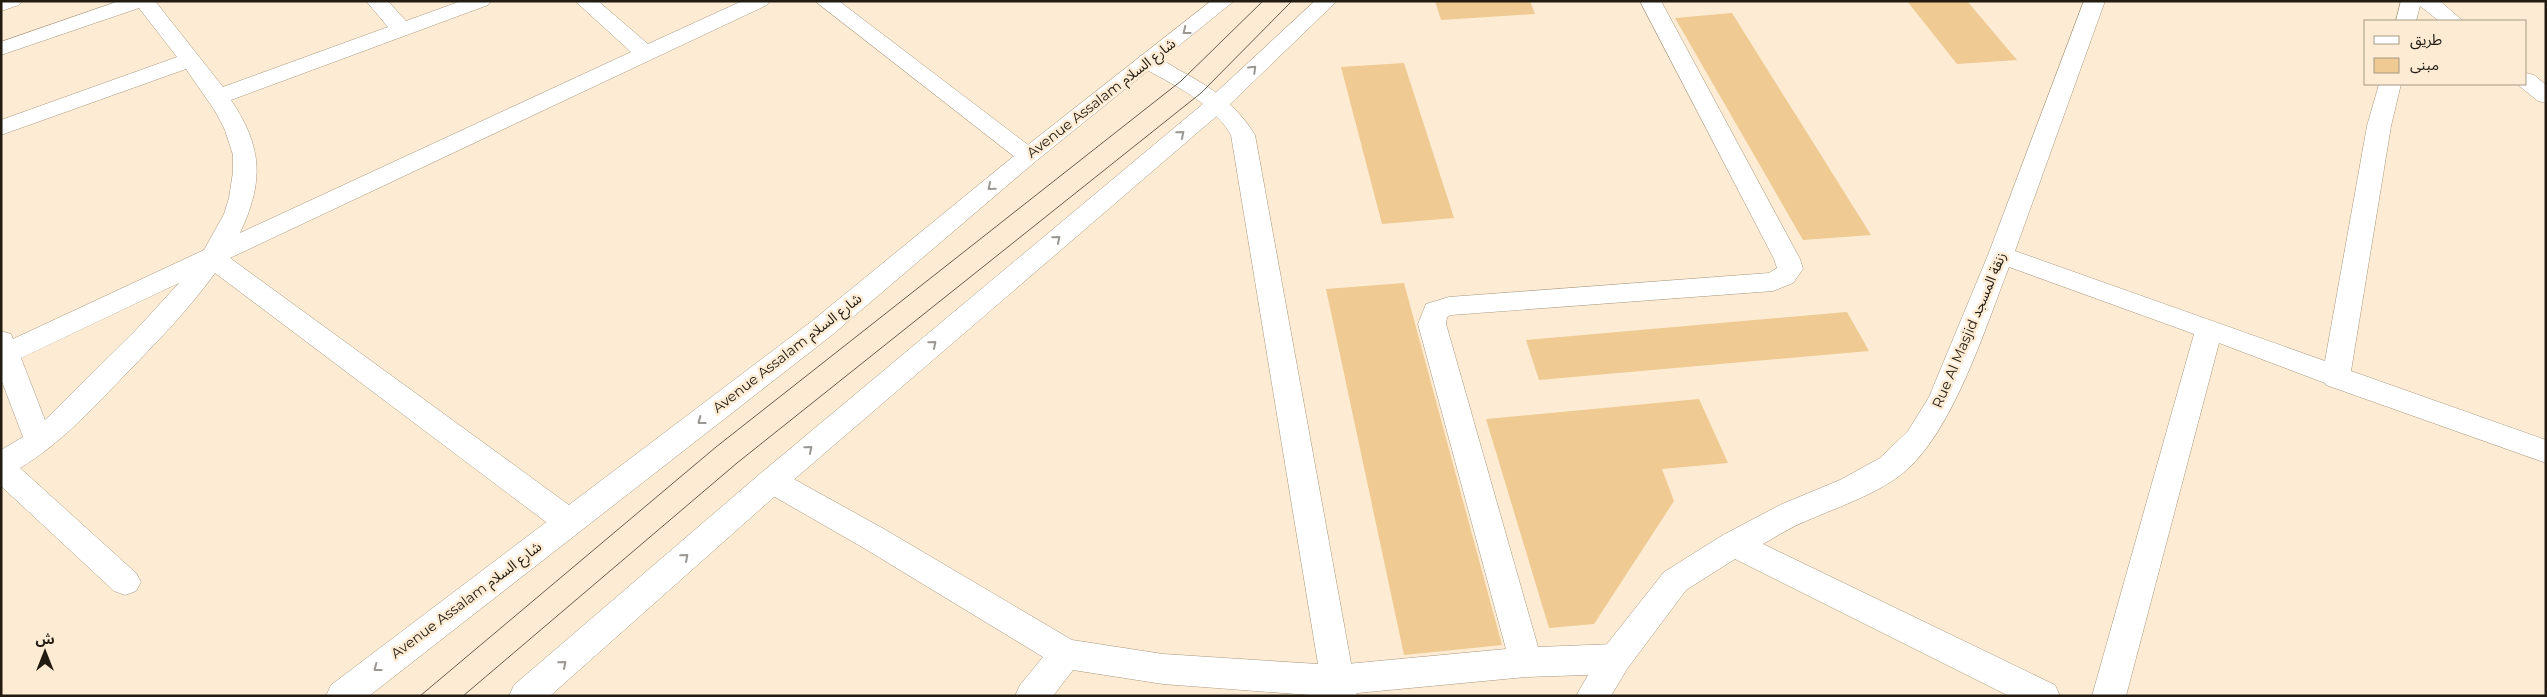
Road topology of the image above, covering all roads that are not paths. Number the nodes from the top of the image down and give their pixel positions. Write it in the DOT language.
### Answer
graph roads {
  1 [pos="12,1"];
  2 [pos="140,1"];
  3 [pos="144,1"];
  4 [pos="376,1"];
  5 [pos="481,1"];
  6 [pos="585,1"];
  7 [pos="760,1"];
  8 [pos="1224,1"];
  9 [pos="1327,1"];
  10 [pos="1650,1"];
  11 [pos="2095,1"];
  12 [pos="2411,1"];
  13 [pos="2427,1"];
  14 [pos="835,3"];
  15 [pos="1,5"];
  16 [pos="2406,20"];
  17 [pos="2451,20"];
  18 [pos="402,30"];
  19 [pos="1,49"];
  20 [pos="646,54"];
  21 [pos="189,60"];
  22 [pos="1148,61"];
  23 [pos="2527,81"];
  24 [pos="2390,85"];
  25 [pos="2546,96"];
  26 [pos="218,97"];
  27 [pos="1218,104"];
  28 [pos="1,128"];
  29 [pos="1028,156"];
  30 [pos="2001,255"];
  31 [pos="212,258"];
  32 [pos="2209,329"];
  33 [pos="4,347"];
  34 [pos="2336,378"];
  35 [pos="39,441"];
  36 [pos="2546,452"];
  37 [pos="1,467"];
  38 [pos="772,481"];
  39 [pos="569,522"];
  40 [pos="1734,544"];
  41 [pos="125,582"];
  42 [pos="1066,654"];
  43 [pos="1615,659"];
  44 [pos="1526,662"];
  45 [pos="1338,688"];
  46 [pos="342,696"];
  47 [pos="526,696"];
  48 [pos="1032,696"];
  49 [pos="1594,696"];
  50 [pos="2043,696"];
  51 [pos="2109,696"];
  1 -- 15 [label="street"];
  2 -- 19 [label="street"];
  3 -- 21 [label="street"];
  4 -- 18 [label="street"];
  5 -- 18 [label="street"];
  6 -- 20 [label="street"];
  7 -- 20 [label="street"];
  8 -- 22 [label="street, Avenue Assalam شارع السلام, one-way"];
  27 -- 9 [label="street, one-way"];
  10 -- 44 [label="street"];
  11 -- 30 [label="street, Rue Al Masjid زنقة المسجد"];
  12 -- 16 [label="street"];
  13 -- 17 [label="street"];
  14 -- 29 [label="street"];
  18 -- 26 [label="street"];
  20 -- 31 [label="street"];
  21 -- 26 [label="street"];
  21 -- 28 [label="street"];
  22 -- 27 [label="street"];
  22 -- 29 [label="street, Avenue Assalam شارع السلام"];
  23 -- 25 [label="street"];
  24 -- 34 [label="street"];
  26 -- 31 [label="street"];
  38 -- 27 [label="street, one-way"];
  27 -- 45 [label="street"];
  29 -- 39 [label="street, Avenue Assalam شارع السلام, one-way"];
  30 -- 32 [label="street"];
  30 -- 40 [label="street, Rue Al Masjid زنقة المسجد"];
  31 -- 33 [label="street"];
  31 -- 35 [label="street"];
  31 -- 39 [label="street"];
  32 -- 34 [label="street"];
  32 -- 51 [label="street"];
  33 -- 35 [label="street"];
  34 -- 36 [label="street"];
  35 -- 37 [label="street"];
  37 -- 41 [label="street"];
  38 -- 42 [label="street"];
  47 -- 38 [label="street, one-way"];
  39 -- 46 [label="street, Avenue Assalam شارع السلام, one-way"];
  40 -- 43 [label="street, Rue Al Masjid زنقة المسجد"];
  40 -- 50 [label="street"];
  42 -- 45 [label="street"];
  42 -- 48 [label="street"];
  43 -- 44 [label="street"];
  43 -- 49 [label="street, Rue Al Masjid زنقة المسجد"];
  44 -- 45 [label="street"];
}
